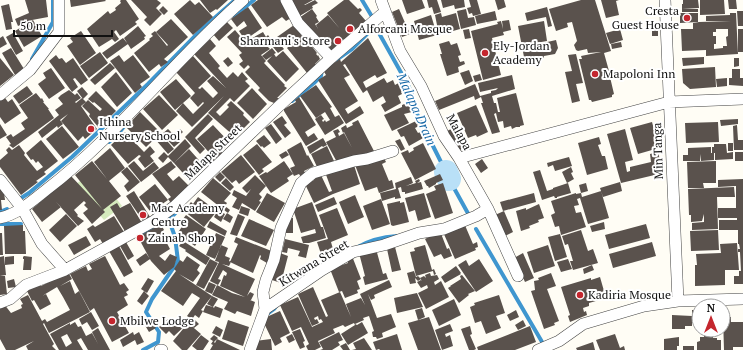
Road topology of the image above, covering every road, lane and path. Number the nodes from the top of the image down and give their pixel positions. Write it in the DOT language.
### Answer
graph roads {
  1 [pos="59,0"];
  2 [pos="243,0"];
  3 [pos="286,0"];
  4 [pos="381,0"];
  5 [pos="665,0"];
  6 [pos="381,15"];
  7 [pos="332,58"];
  8 [pos="0,95"];
  9 [pos="743,99"];
  10 [pos="669,102"];
  11 [pos="393,150"];
  12 [pos="459,158"];
  13 [pos="0,180"];
  14 [pos="22,208"];
  15 [pos="488,209"];
  16 [pos="0,218"];
  17 [pos="65,270"];
  18 [pos="518,276"];
  19 [pos="743,299"];
  20 [pos="678,301"];
  21 [pos="0,303"];
  22 [pos="265,309"];
  23 [pos="250,350"];
  24 [pos="538,350"];
  1 -- 8 [label="street"];
  2 -- 14 [label="street"];
  3 -- 7 [label="street"];
  4 -- 12 [label="street, Malapa"];
  5 -- 10 [label="street, Min Tanga"];
  6 -- 7 [label="street, Malapa Street"];
  7 -- 17 [label="street, Malapa Street"];
  9 -- 10 [label="street"];
  10 -- 12 [label="street"];
  10 -- 20 [label="street, Min Tanga"];
  11 -- 22 [label="street"];
  12 -- 15 [label="street, Malapa"];
  13 -- 14 [label="street"];
  14 -- 16 [label="street"];
  14 -- 17 [label="street"];
  15 -- 18 [label="street, Malapa"];
  15 -- 22 [label="street, Kitwana Street"];
  17 -- 21 [label="street, Malapa Street"];
  19 -- 20 [label="street"];
  20 -- 24 [label="street"];
  22 -- 23 [label="street"];
}
